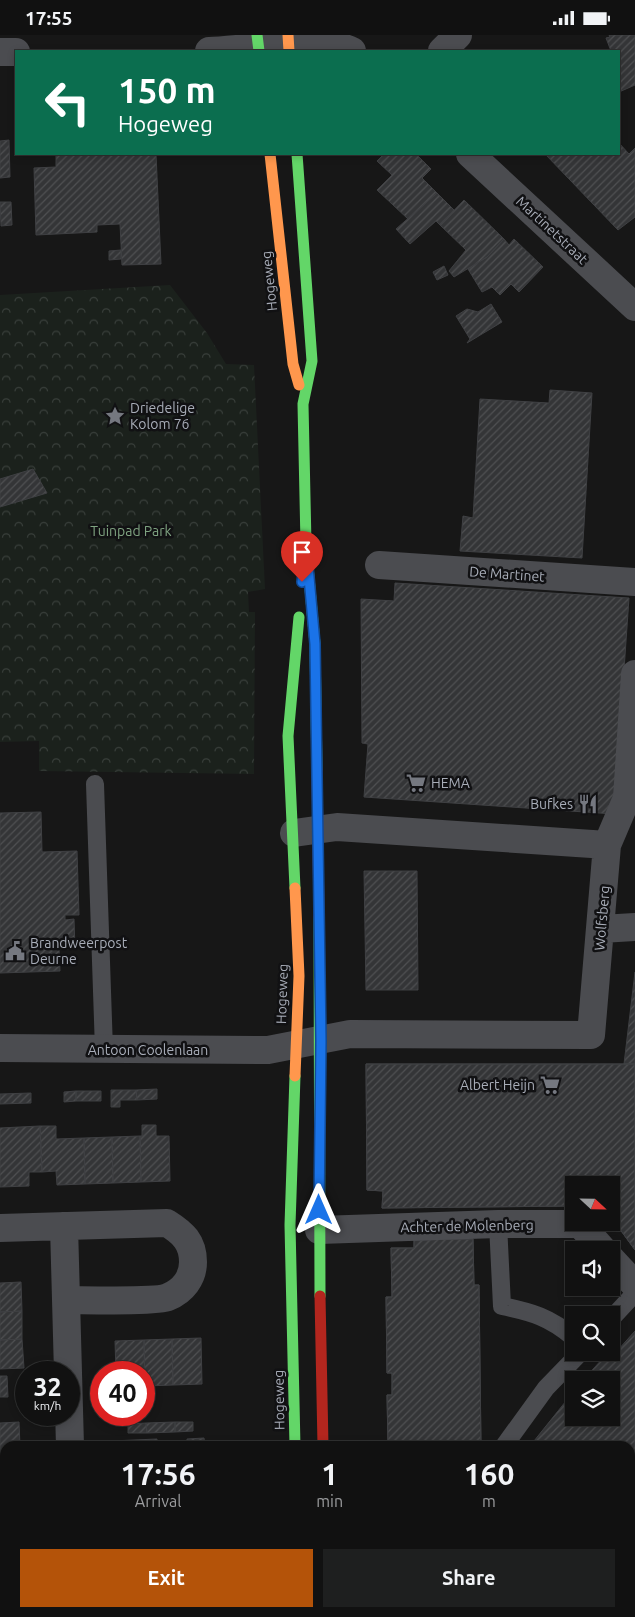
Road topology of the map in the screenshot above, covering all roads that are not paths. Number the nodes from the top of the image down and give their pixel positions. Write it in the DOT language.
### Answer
graph roads {
  1 [pos="458,35"];
  2 [pos="289,44"];
  3 [pos="258,45"];
  4 [pos="216,50"];
  5 [pos="350,50"];
  6 [pos="443,50"];
  7 [pos="0,51"];
  8 [pos="15,52"];
  9 [pos="270,155"];
  10 [pos="297,155"];
  11 [pos="471,155"];
  12 [pos="635,307"];
  13 [pos="304,404"];
  14 [pos="306,544"];
  15 [pos="379,565"];
  16 [pos="635,582"];
  17 [pos="635,674"];
  18 [pos="95,784"];
  19 [pos="306,831"];
  20 [pos="608,845"];
  21 [pos="635,927"];
  22 [pos="601,929"];
  23 [pos="321,1041"];
  24 [pos="295,1047"];
  25 [pos="0,1048"];
  26 [pos="104,1050"];
  27 [pos="498,1224"];
  28 [pos="64,1226"];
  29 [pos="0,1228"];
  30 [pos="319,1230"];
  31 [pos="595,1241"];
  32 [pos="620,1269"];
  33 [pos="635,1285"];
  34 [pos="635,1293"];
  35 [pos="68,1300"];
  36 [pos="620,1309"];
  37 [pos="565,1330"];
  38 [pos="572,1361"];
  39 [pos="70,1441"];
  40 [pos="295,1441"];
  41 [pos="323,1441"];
  42 [pos="508,1441"];
  1 -- 6 [label="street"];
  2 -- 3 [label="street"];
  2 -- 5 [label="street"];
  3 -- 4 [label="street"];
  7 -- 8 [label="street"];
  9 -- 13 [label="street, Hogeweg"];
  10 -- 13 [label="street, Hogeweg"];
  11 -- 12 [label="street, Martinetstraat"];
  13 -- 14 [label="street, Hogeweg"];
  14 -- 19 [label="street, Hogeweg"];
  14 -- 19 [label="street, Hogeweg"];
  15 -- 16 [label="street, De Martinet"];
  17 -- 20 [label="street, Wolfsberg"];
  18 -- 26 [label="lane"];
  19 -- 20 [label="street"];
  19 -- 23 [label="street, Hogeweg"];
  19 -- 24 [label="street, Hogeweg"];
  20 -- 22 [label="street, Wolfsberg"];
  21 -- 22 [label="street"];
  22 -- 23 [label="street, Wolfsberg"];
  23 -- 24 [label="street, Antoon Coolenlaan"];
  23 -- 30 [label="street, Hogeweg"];
  24 -- 26 [label="street, Antoon Coolenlaan"];
  24 -- 40 [label="street, Hogeweg"];
  25 -- 26 [label="street, Antoon Coolenlaan"];
  27 -- 30 [label="street, Achter de Molenberg"];
  27 -- 31 [label="street, Achter de Molenberg"];
  27 -- 37 [label="lane"];
  28 -- 29 [label="street"];
  28 -- 35 [label="street"];
  28 -- 35 [label="street"];
  30 -- 41 [label="street, Hogeweg"];
  32 -- 33 [label="street"];
  34 -- 36 [label="lane"];
  35 -- 39 [label="street"];
  38 -- 42 [label="lane"];
}
